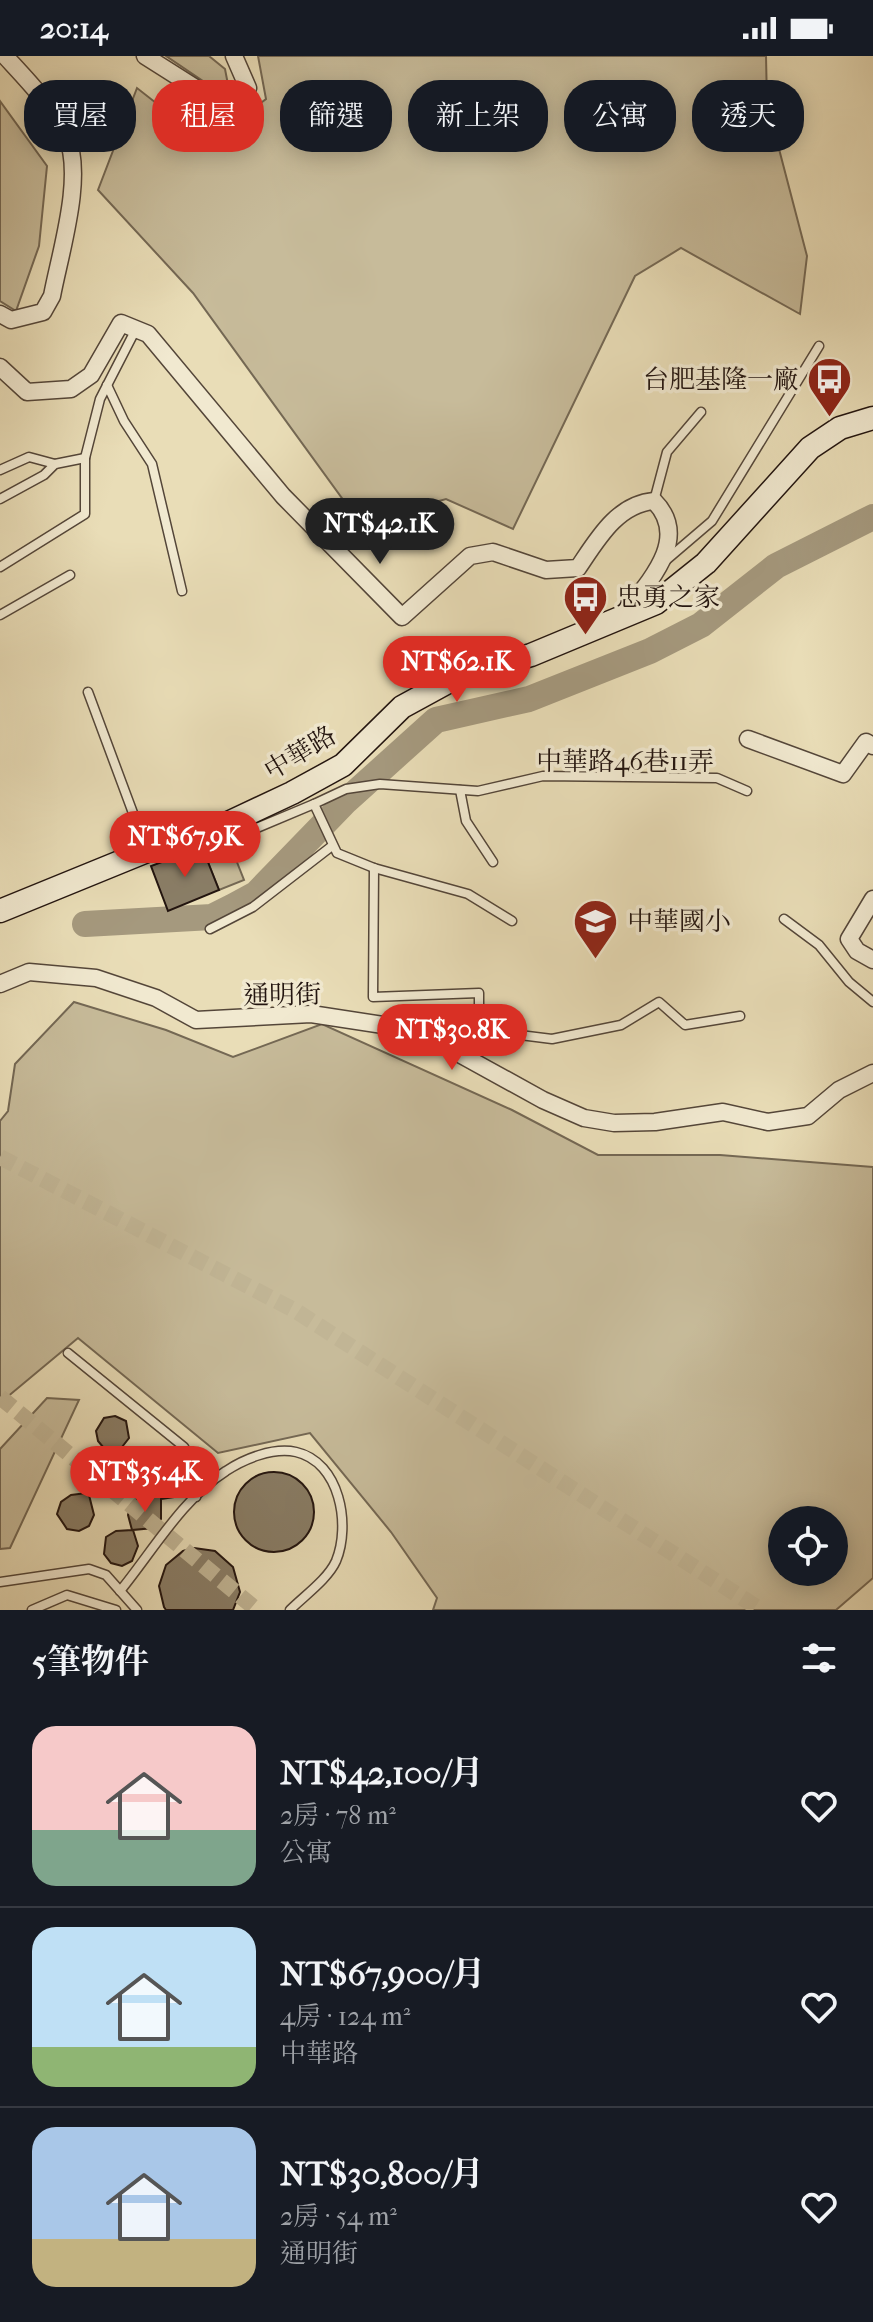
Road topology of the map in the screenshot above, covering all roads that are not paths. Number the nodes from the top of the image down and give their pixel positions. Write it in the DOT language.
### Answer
graph roads {
  1 [pos="5,56"];
  2 [pos="145,56"];
  3 [pos="234,56"];
  4 [pos="0,314"];
  5 [pos="137,328"];
  6 [pos="819,346"];
  7 [pos="2,374"];
  8 [pos="107,385"];
  9 [pos="701,412"];
  10 [pos="873,418"];
  11 [pos="85,458"];
  12 [pos="55,464"];
  13 [pos="0,470"];
  14 [pos="0,499"];
  15 [pos="654,501"];
  16 [pos="663,563"];
  17 [pos="0,567"];
  18 [pos="70,575"];
  19 [pos="182,591"];
  20 [pos="0,615"];
  21 [pos="619,620"];
  22 [pos="88,692"];
  23 [pos="748,739"];
  24 [pos="873,746"];
  25 [pos="460,790"];
  26 [pos="747,791"];
  27 [pos="315,807"];
  28 [pos="226,824"];
  29 [pos="331,843"];
  30 [pos="147,851"];
  31 [pos="493,862"];
  32 [pos="374,868"];
  33 [pos="873,899"];
  34 [pos="0,911"];
  35 [pos="784,919"];
  36 [pos="512,921"];
  37 [pos="210,929"];
  38 [pos="873,960"];
  39 [pos="0,984"];
  40 [pos="873,1002"];
  41 [pos="740,1016"];
  42 [pos="873,1073"];
  43 [pos="68,1353"];
  44 [pos="196,1497"];
  45 [pos="0,1582"];
  46 [pos="120,1591"];
  47 [pos="32,1610"];
  48 [pos="116,1610"];
  49 [pos="137,1610"];
  50 [pos="290,1610"];
  1 -- 4 [label="street"];
  2 -- 3 [label="street"];
  5 -- 7 [label="street"];
  5 -- 8 [label="lane"];
  5 -- 15 [label="street"];
  6 -- 16 [label="lane"];
  8 -- 11 [label="lane"];
  8 -- 19 [label="lane"];
  9 -- 15 [label="lane"];
  10 -- 21 [label="street, 中華路"];
  11 -- 12 [label="lane"];
  11 -- 17 [label="lane"];
  12 -- 13 [label="lane"];
  12 -- 14 [label="lane"];
  15 -- 16 [label="street"];
  16 -- 21 [label="street"];
  18 -- 20 [label="lane"];
  21 -- 28 [label="street, 中華路"];
  22 -- 30 [label="lane"];
  23 -- 24 [label="street"];
  25 -- 26 [label="lane, 中華路46巷11弄"];
  25 -- 27 [label="lane, 中華路46巷11弄"];
  25 -- 31 [label="lane"];
  27 -- 28 [label="lane, 中華路46巷11弄"];
  27 -- 29 [label="lane"];
  28 -- 30 [label="street, 中華路"];
  29 -- 32 [label="lane"];
  29 -- 37 [label="lane"];
  30 -- 34 [label="street, 中華路"];
  32 -- 36 [label="lane"];
  32 -- 41 [label="lane"];
  33 -- 38 [label="street"];
  35 -- 40 [label="lane"];
  39 -- 42 [label="street, 通明街"];
  43 -- 44 [label="lane"];
  44 -- 46 [label="lane"];
  44 -- 50 [label="lane"];
  45 -- 46 [label="lane"];
  46 -- 49 [label="lane"];
  47 -- 48 [label="lane"];
}
